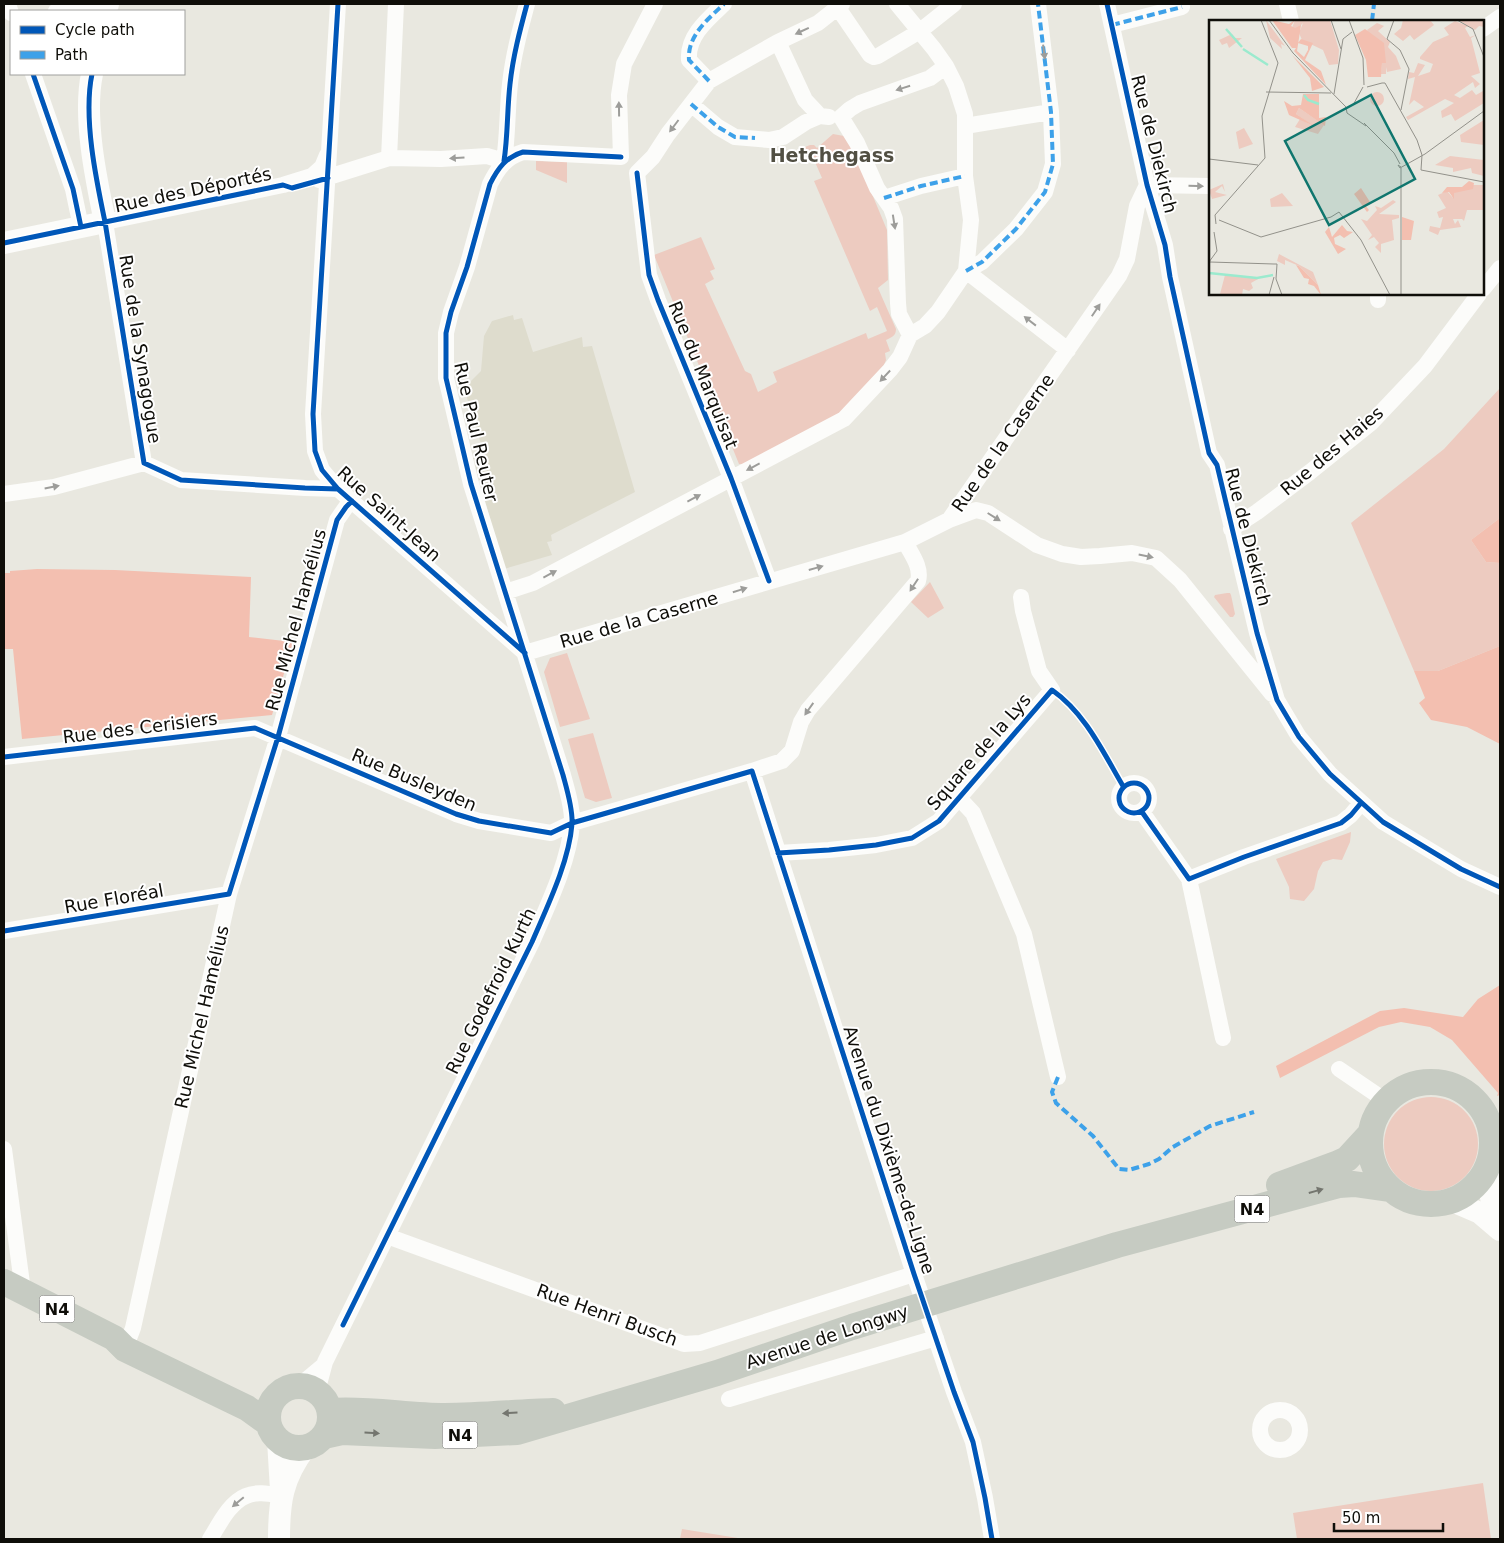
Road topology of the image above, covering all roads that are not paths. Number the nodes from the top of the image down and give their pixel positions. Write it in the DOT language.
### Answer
graph roads {
  1 [pos="108,4"];
  2 [pos="338,4"];
  3 [pos="396,4"];
  4 [pos="528,4"];
  5 [pos="656,4"];
  6 [pos="724,4"];
  7 [pos="897,4"];
  8 [pos="954,4"];
  9 [pos="1038,4"];
  10 [pos="1107,4"];
  11 [pos="1287,4"];
  12 [pos="840,6"];
  13 [pos="1182,7"];
  14 [pos="63,10"];
  15 [pos="1500,17"];
  16 [pos="1291,20"];
  17 [pos="1112,24"];
  18 [pos="1484,28"];
  19 [pos="920,31"];
  20 [pos="778,42"];
  21 [pos="946,66"];
  22 [pos="32,75"];
  23 [pos="92,75"];
  24 [pos="709,81"];
  25 [pos="691,104"];
  26 [pos="1051,112"];
  27 [pos="820,116"];
  28 [pos="841,117"];
  29 [pos="965,126"];
  30 [pos="329,149"];
  31 [pos="621,157"];
  32 [pos="389,158"];
  33 [pos="504,161"];
  34 [pos="637,173"];
  35 [pos="965,176"];
  36 [pos="328,178"];
  37 [pos="98,184"];
  38 [pos="283,185"];
  39 [pos="1147,185"];
  40 [pos="1209,186"];
  41 [pos="73,189"];
  42 [pos="884,198"];
  43 [pos="105,222"];
  44 [pos="82,227"];
  45 [pos="4,243"];
  46 [pos="1500,268"];
  47 [pos="966,271"];
  48 [pos="1484,288"];
  49 [pos="1478,295"];
  50 [pos="910,335"];
  51 [pos="1068,350"];
  52 [pos="144,463"];
  53 [pos="731,478"];
  54 [pos="338,488"];
  55 [pos="4,494"];
  56 [pos="352,501"];
  57 [pos="949,520"];
  58 [pos="1231,529"];
  59 [pos="905,542"];
  60 [pos="769,581"];
  61 [pos="504,592"];
  62 [pos="1021,597"];
  63 [pos="1257,633"];
  64 [pos="1231,643"];
  65 [pos="525,653"];
  66 [pos="1277,700"];
  67 [pos="278,737"];
  68 [pos="4,757"];
  69 [pos="752,771"];
  70 [pos="959,798"];
  71 [pos="1361,803"];
  72 [pos="1142,812"];
  73 [pos="572,823"];
  74 [pos="778,853"];
  75 [pos="1189,879"];
  76 [pos="1500,887"];
  77 [pos="229,894"];
  78 [pos="4,931"];
  79 [pos="1223,1038"];
  80 [pos="1339,1069"];
  81 [pos="1058,1078"];
  82 [pos="1386,1101"];
  83 [pos="1488,1103"];
  84 [pos="1370,1134"];
  85 [pos="4,1149"];
  86 [pos="1493,1154"];
  87 [pos="1389,1189"];
  88 [pos="1452,1201"];
  89 [pos="1500,1224"];
  90 [pos="1500,1230"];
  91 [pos="387,1236"];
  92 [pos="1117,1245"];
  93 [pos="915,1276"];
  94 [pos="13,1286"];
  95 [pos="934,1333"];
  96 [pos="123,1342"];
  97 [pos="306,1395"];
  98 [pos="729,1399"];
  99 [pos="594,1408"];
  100 [pos="273,1432"];
  101 [pos="315,1442"];
  102 [pos="282,1496"];
  103 [pos="210,1539"];
  104 [pos="280,1539"];
  105 [pos="992,1539"];
  1 -- 14 [label="street"];
  2 -- 30 [label="street, Rue Saint-Jean"];
  3 -- 32 [label="street"];
  4 -- 33 [label="street"];
  31 -- 5 [label="street, one-way"];
  6 -- 24 [label="street"];
  7 -- 19 [label="street"];
  8 -- 19 [label="street"];
  9 -- 26 [label="street, one-way"];
  10 -- 17 [label="street, Rue de Diekirch"];
  11 -- 16 [label="street"];
  12 -- 19 [label="street"];
  12 -- 20 [label="street, one-way"];
  13 -- 17 [label="street"];
  15 -- 18 [label="street"];
  17 -- 39 [label="street, Rue de Diekirch"];
  19 -- 21 [label="street"];
  20 -- 24 [label="street"];
  20 -- 27 [label="street"];
  21 -- 28 [label="street, one-way"];
  21 -- 29 [label="street"];
  22 -- 41 [label="street"];
  23 -- 37 [label="main road"];
  24 -- 25 [label="street"];
  25 -- 27 [label="street"];
  25 -- 34 [label="street, one-way"];
  26 -- 29 [label="street"];
  26 -- 47 [label="street"];
  27 -- 28 [label="street"];
  28 -- 42 [label="street"];
  29 -- 35 [label="street"];
  30 -- 36 [label="street, Rue Saint-Jean"];
  30 -- 38 [label="street"];
  31 -- 33 [label="street"];
  31 -- 34 [label="street"];
  33 -- 32 [label="street, Rue des Déportés, one-way"];
  32 -- 36 [label="street, Rue des Déportés"];
  33 -- 61 [label="street, Rue Paul Reuter"];
  34 -- 53 [label="street, Rue du Marquisat"];
  35 -- 42 [label="street"];
  35 -- 47 [label="street"];
  36 -- 38 [label="street, Rue des Déportés"];
  36 -- 54 [label="street, Rue Saint-Jean"];
  37 -- 41 [label="street"];
  37 -- 43 [label="main road"];
  38 -- 43 [label="street, Rue des Déportés"];
  39 -- 40 [label="street, one-way"];
  51 -- 39 [label="street, Rue de la Caserne, one-way"];
  39 -- 58 [label="street, Rue de Diekirch"];
  41 -- 44 [label="street"];
  42 -- 50 [label="street, one-way"];
  43 -- 44 [label="main road, Rue des Déportés"];
  43 -- 52 [label="street, Rue de la Synagogue"];
  44 -- 45 [label="main road, Rue des Déportés"];
  46 -- 48 [label="street"];
  47 -- 50 [label="street"];
  51 -- 47 [label="street, one-way"];
  49 -- 58 [label="street, Rue des Haies"];
  50 -- 53 [label="street, one-way"];
  51 -- 57 [label="street, Rue de la Caserne"];
  52 -- 54 [label="street, Rue de la Synagogue"];
  55 -- 52 [label="street, one-way"];
  53 -- 60 [label="street, Rue du Marquisat"];
  61 -- 53 [label="street, one-way"];
  54 -- 56 [label="street, Rue Saint-Jean"];
  56 -- 65 [label="street, Rue Saint-Jean"];
  56 -- 67 [label="street, Rue Michel Hamélius"];
  57 -- 59 [label="street, Rue de la Caserne"];
  57 -- 64 [label="street, one-way"];
  58 -- 63 [label="street, Rue de Diekirch"];
  60 -- 59 [label="street, Rue de la Caserne, one-way"];
  59 -- 69 [label="street, Rue Busleyden, one-way"];
  65 -- 60 [label="street, Rue de la Caserne, one-way"];
  61 -- 65 [label="street, Rue Paul Reuter"];
  62 -- 70 [label="street, Square de la Lys"];
  63 -- 64 [label="street"];
  63 -- 66 [label="street, Rue de Diekirch"];
  64 -- 66 [label="street"];
  65 -- 73 [label="street, Rue Godefroid Kurth"];
  66 -- 71 [label="street, Rue de Diekirch"];
  67 -- 68 [label="street, Rue des Cerisiers"];
  67 -- 73 [label="street, Rue Busleyden"];
  67 -- 77 [label="street, Rue Michel Hamélius"];
  69 -- 73 [label="street, Rue Busleyden"];
  69 -- 74 [label="street, Avenue du Dixième-de-Ligne"];
  70 -- 74 [label="street, Square de la Lys"];
  70 -- 81 [label="street, Square de la Lys"];
  71 -- 75 [label="street"];
  71 -- 76 [label="street, Rue de Diekirch"];
  72 -- 75 [label="street"];
  73 -- 91 [label="street, Rue Godefroid Kurth"];
  74 -- 93 [label="street, Avenue du Dixième-de-Ligne"];
  75 -- 79 [label="street"];
  77 -- 78 [label="street, Rue Floréal"];
  77 -- 96 [label="street, Rue Michel Hamélius"];
  80 -- 82 [label="street"];
  82 -- 83 [label="main road, N4"];
  82 -- 84 [label="main road, N4"];
  83 -- 86 [label="main road, N4"];
  84 -- 87 [label="main road, N4"];
  84 -- 92 [label="main road, N4"];
  85 -- 94 [label="street"];
  86 -- 88 [label="main road, N4"];
  86 -- 89 [label="main road"];
  87 -- 88 [label="main road, N4"];
  92 -- 87 [label="main road, N4, one-way"];
  88 -- 90 [label="main road"];
  91 -- 93 [label="street, Rue Henri Busch"];
  91 -- 97 [label="street, Rue Godefroid Kurth"];
  92 -- 99 [label="main road, Avenue de Longwy / N4"];
  93 -- 95 [label="street, Avenue du Dixième-de-Ligne"];
  94 -- 96 [label="main road, Avenue de Longwy / N4"];
  95 -- 98 [label="street"];
  95 -- 105 [label="street, Avenue du Dixième-de-Ligne"];
  96 -- 97 [label="main road, Avenue de Longwy / N4"];
  96 -- 100 [label="main road, Avenue de Longwy / N4"];
  99 -- 97 [label="main road, Avenue de Longwy / N4, one-way"];
  97 -- 100 [label="main road"];
  97 -- 101 [label="main road"];
  101 -- 99 [label="main road, Avenue de Longwy / N4, one-way"];
  100 -- 101 [label="main road, N4"];
  100 -- 102 [label="main road"];
  101 -- 102 [label="main road"];
  102 -- 103 [label="street, one-way"];
  102 -- 104 [label="main road"];
}
